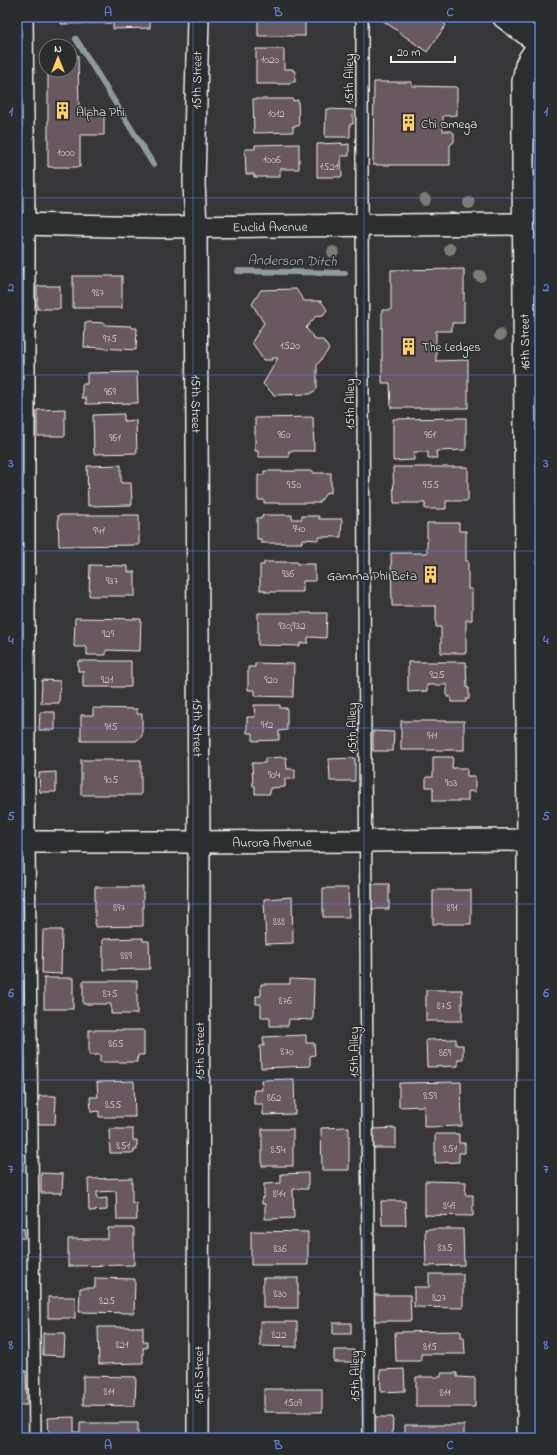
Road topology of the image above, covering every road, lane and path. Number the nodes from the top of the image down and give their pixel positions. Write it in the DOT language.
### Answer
graph roads {
  1 [pos="27,17"];
  2 [pos="198,17"];
  3 [pos="362,17"];
  4 [pos="504,17"];
  5 [pos="540,43"];
  6 [pos="523,224"];
  7 [pos="23,225"];
  8 [pos="362,225"];
  9 [pos="196,227"];
  10 [pos="528,840"];
  11 [pos="365,841"];
  12 [pos="23,842"];
  13 [pos="199,842"];
  14 [pos="35,1438"];
  15 [pos="198,1438"];
  16 [pos="369,1438"];
  17 [pos="528,1438"];
  1 -- 7 [label="lane"];
  2 -- 9 [label="street, 15th Street"];
  3 -- 8 [label="lane, 15th Alley"];
  4 -- 5 [label="main road"];
  5 -- 6 [label="street, 16th Street"];
  6 -- 8 [label="street, Euclid Avenue"];
  6 -- 10 [label="street, 16th Street"];
  7 -- 9 [label="street, Euclid Avenue"];
  7 -- 12 [label="lane"];
  8 -- 9 [label="street, Euclid Avenue"];
  8 -- 11 [label="lane, 15th Alley"];
  9 -- 13 [label="street, 15th Street"];
  10 -- 11 [label="street, Aurora Avenue"];
  10 -- 17 [label="street, 16th Street"];
  11 -- 13 [label="street, Aurora Avenue"];
  11 -- 16 [label="lane, 15th Alley"];
  12 -- 13 [label="street, Aurora Avenue"];
  12 -- 14 [label="lane"];
  13 -- 15 [label="street, 15th Street"];
}
